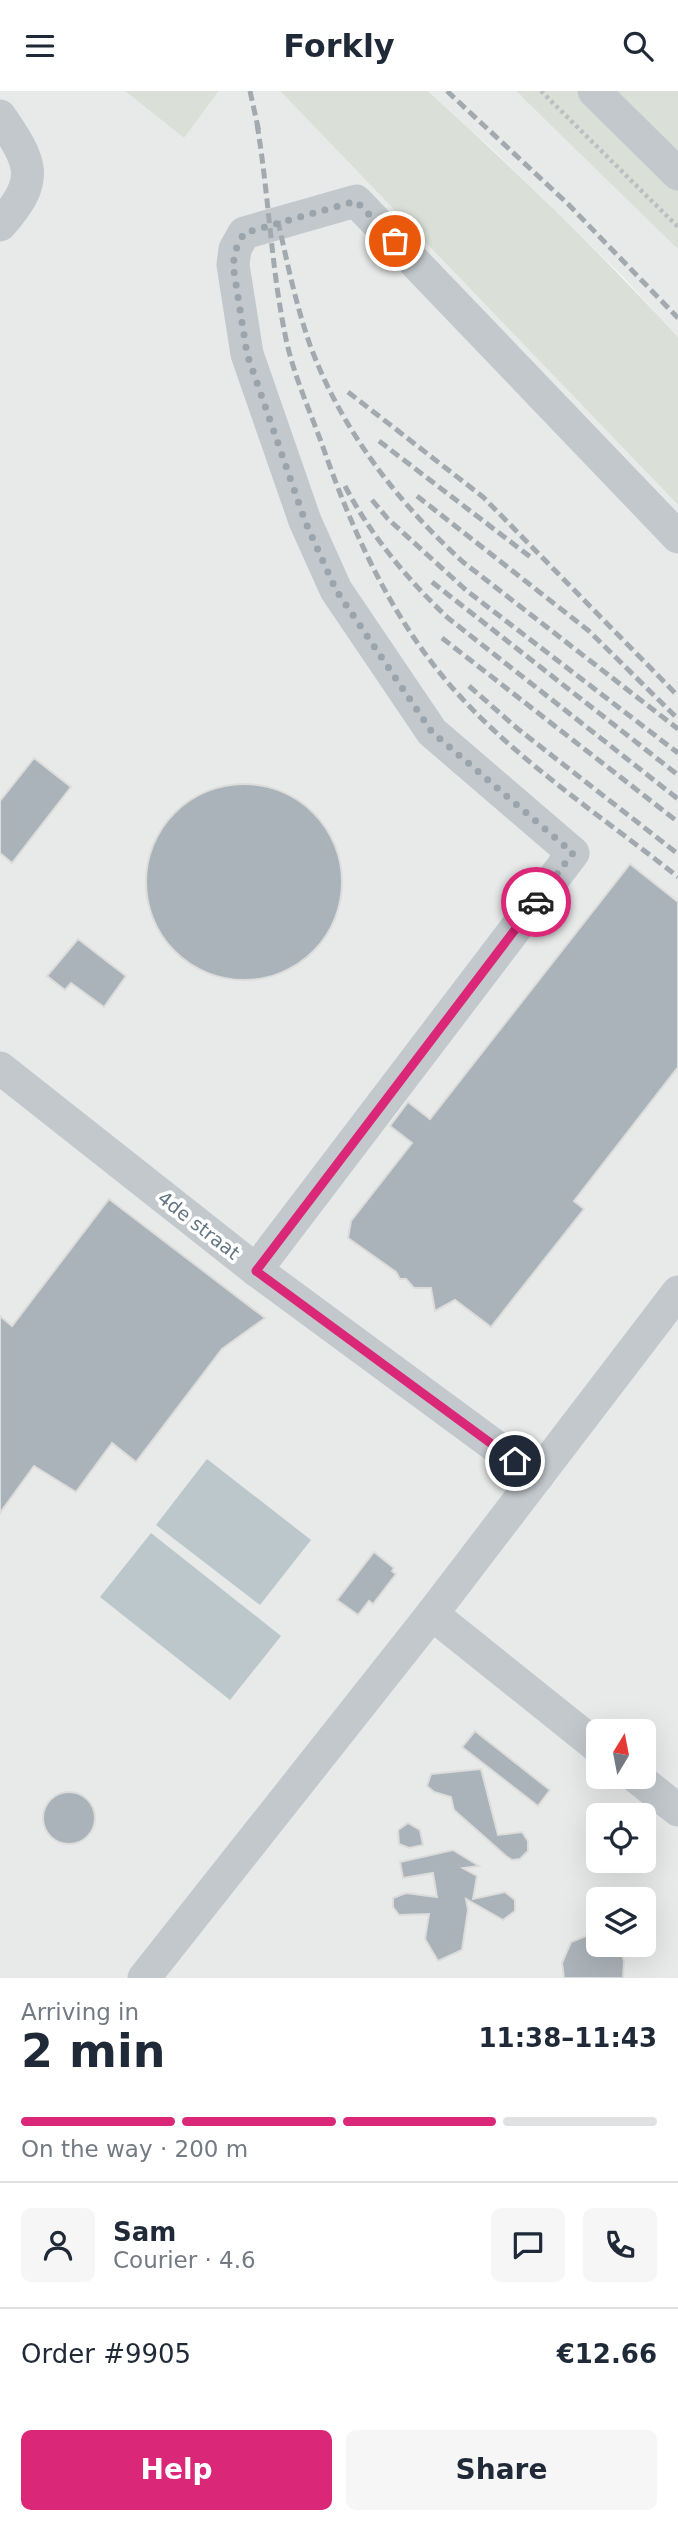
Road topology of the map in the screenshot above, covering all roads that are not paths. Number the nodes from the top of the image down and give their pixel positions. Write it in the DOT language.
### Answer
graph roads {
  1 [pos="594,91"];
  2 [pos="0,116"];
  3 [pos="678,174"];
  4 [pos="0,225"];
  5 [pos="678,537"];
  6 [pos="0,1068"];
  7 [pos="256,1271"];
  8 [pos="678,1292"];
  9 [pos="537,1477"];
  10 [pos="432,1614"];
  11 [pos="586,1737"];
  12 [pos="651,1789"];
  13 [pos="678,1811"];
  14 [pos="144,1978"];
  1 -- 3 [label="street"];
  2 -- 4 [label="street"];
  5 -- 7 [label="street"];
  6 -- 7 [label="street, 4de straat"];
  7 -- 9 [label="street, 4de straat"];
  8 -- 9 [label="street"];
  9 -- 10 [label="street"];
  10 -- 11 [label="street"];
  10 -- 14 [label="street"];
  12 -- 13 [label="street"];
}
